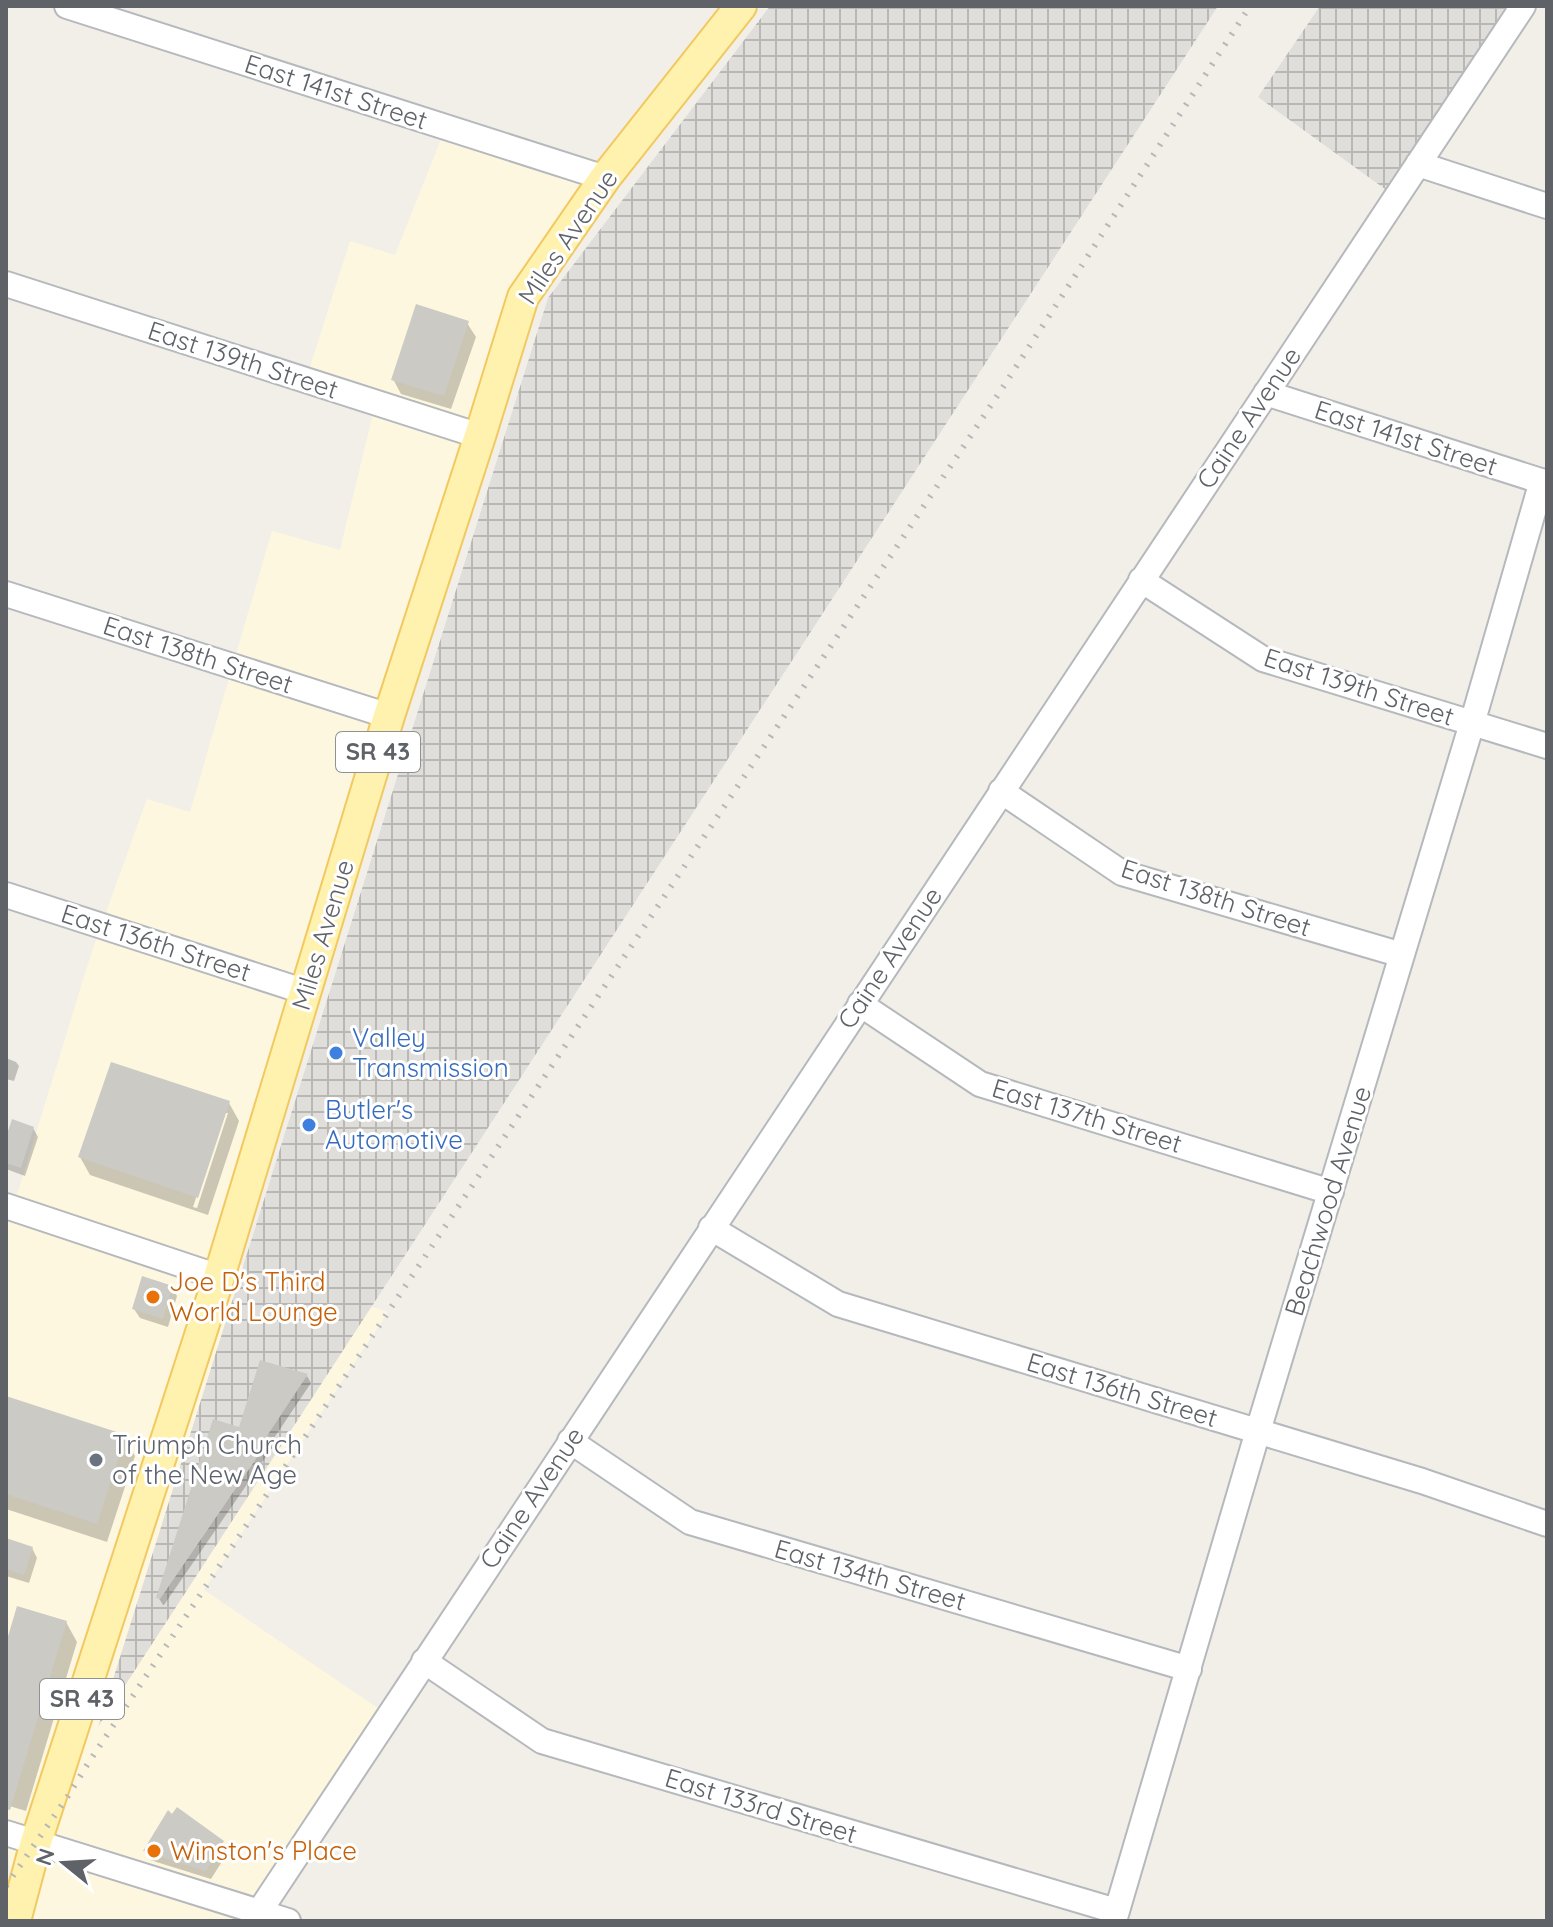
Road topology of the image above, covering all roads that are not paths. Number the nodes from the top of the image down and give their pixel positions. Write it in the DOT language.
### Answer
graph roads {
  1 [pos="67,6"];
  2 [pos="741,6"];
  3 [pos="1523,6"];
  4 [pos="1418,164"];
  5 [pos="605,178"];
  6 [pos="1547,206"];
  7 [pos="6,284"];
  8 [pos="1266,393"];
  9 [pos="480,436"];
  10 [pos="1544,482"];
  11 [pos="1141,580"];
  12 [pos="6,594"];
  13 [pos="389,716"];
  14 [pos="1472,723"];
  15 [pos="1547,746"];
  16 [pos="1001,791"];
  17 [pos="6,895"];
  18 [pos="1402,955"];
  19 [pos="306,992"];
  20 [pos="860,1004"];
  21 [pos="1331,1192"];
  22 [pos="6,1206"];
  23 [pos="711,1228"];
  24 [pos="219,1277"];
  25 [pos="1258,1431"];
  26 [pos="570,1441"];
  27 [pos="1547,1524"];
  28 [pos="424,1661"];
  29 [pos="1189,1669"];
  30 [pos="6,1833"];
  31 [pos="36,1842"];
  32 [pos="259,1912"];
  33 [pos="1115,1916"];
  34 [pos="15,1921"];
  35 [pos="288,1921"];
  1 -- 5 [label="street, East 141st Street"];
  2 -- 5 [label="main road, Miles Avenue / SR 43"];
  3 -- 4 [label="street, Caine Avenue"];
  4 -- 6 [label="street"];
  4 -- 8 [label="street, Caine Avenue"];
  5 -- 9 [label="main road, Miles Avenue / SR 43"];
  7 -- 9 [label="street, East 139th Street"];
  8 -- 10 [label="street, East 141st Street"];
  8 -- 11 [label="street, Caine Avenue"];
  9 -- 13 [label="main road, Miles Avenue / SR 43"];
  10 -- 14 [label="street, Beachwood Avenue"];
  11 -- 14 [label="street, East 139th Street"];
  11 -- 16 [label="street, Caine Avenue"];
  12 -- 13 [label="street, East 138th Street"];
  13 -- 19 [label="main road, Miles Avenue / SR 43"];
  14 -- 15 [label="street, East 139th Street"];
  14 -- 18 [label="street, Beachwood Avenue"];
  16 -- 18 [label="street, East 138th Street"];
  16 -- 20 [label="street, Caine Avenue"];
  17 -- 19 [label="street, East 136th Street"];
  18 -- 21 [label="street, Beachwood Avenue"];
  19 -- 24 [label="main road, Miles Avenue / SR 43"];
  20 -- 21 [label="street, East 137th Street"];
  20 -- 23 [label="street, Caine Avenue"];
  21 -- 25 [label="street, Beachwood Avenue"];
  22 -- 24 [label="street"];
  23 -- 25 [label="street, East 136th Street"];
  23 -- 26 [label="street, Caine Avenue"];
  24 -- 31 [label="main road, Miles Avenue / SR 43"];
  25 -- 27 [label="street, East 136th Street"];
  25 -- 29 [label="street, Beachwood Avenue"];
  26 -- 28 [label="street, Caine Avenue"];
  26 -- 29 [label="street, East 134th Street"];
  28 -- 32 [label="street, Caine Avenue"];
  28 -- 33 [label="street, East 133rd Street"];
  29 -- 33 [label="street, Beachwood Avenue"];
  30 -- 31 [label="street"];
  31 -- 32 [label="street"];
  31 -- 34 [label="main road, Miles Avenue / SR 43"];
  32 -- 35 [label="street"];
}
